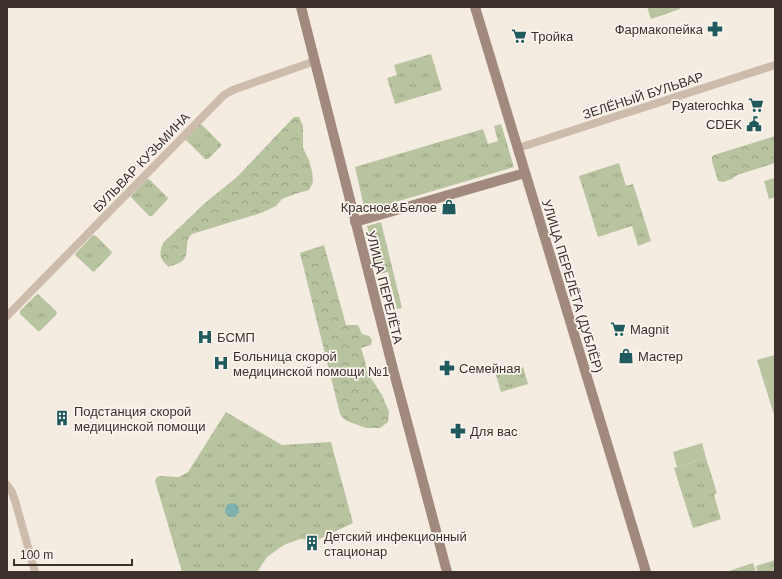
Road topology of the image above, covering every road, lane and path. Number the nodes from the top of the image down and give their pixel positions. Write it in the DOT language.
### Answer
graph roads {
  1 [pos="301,7"];
  2 [pos="475,7"];
  3 [pos="315,61"];
  4 [pos="775,66"];
  5 [pos="518,148"];
  6 [pos="525,173"];
  7 [pos="355,222"];
  8 [pos="7,316"];
  9 [pos="7,485"];
  10 [pos="35,572"];
  11 [pos="447,572"];
  12 [pos="646,572"];
  1 -- 3 [label="street, УЛИЦА ПЕРЕЛЁТА"];
  2 -- 5 [label="street, УЛИЦА ПЕРЕЛЁТА (ДУБЛЁР)"];
  3 -- 7 [label="street, УЛИЦА ПЕРЕЛЁТА"];
  3 -- 8 [label="street, БУЛЬВАР КУЗЬМИНА"];
  4 -- 5 [label="street, ЗЕЛЁНЫЙ БУЛЬВАР"];
  5 -- 6 [label="street, УЛИЦА ПЕРЕЛЁТА (ДУБЛЁР)"];
  6 -- 7 [label="street"];
  6 -- 12 [label="street, УЛИЦА ПЕРЕЛЁТА (ДУБЛЁР)"];
  7 -- 11 [label="street, УЛИЦА ПЕРЕЛЁТА"];
  9 -- 10 [label="street"];
}
